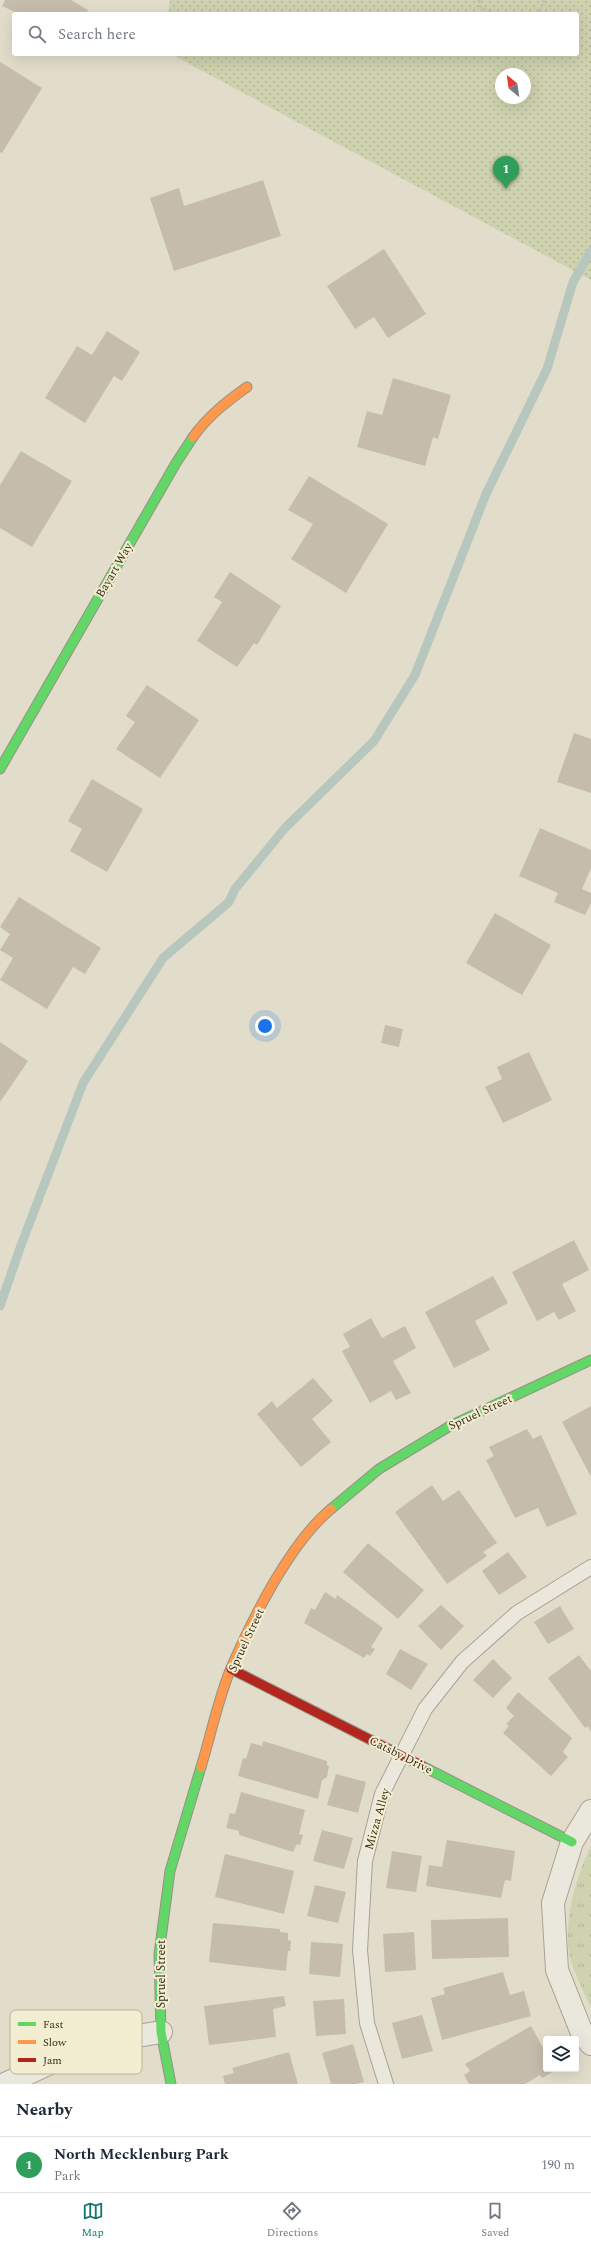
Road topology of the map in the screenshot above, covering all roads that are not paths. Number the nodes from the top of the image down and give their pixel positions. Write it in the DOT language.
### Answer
graph roads {
  1 [pos="247,387"];
  2 [pos="0,767"];
  3 [pos="591,1360"];
  4 [pos="591,1567"];
  5 [pos="231,1669"];
  6 [pos="401,1755"];
  7 [pos="591,1810"];
  8 [pos="572,1842"];
  9 [pos="161,2032"];
  10 [pos="142,2035"];
  11 [pos="591,2044"];
  12 [pos="26,2074"];
  13 [pos="5,2084"];
  14 [pos="171,2084"];
  15 [pos="386,2084"];
  1 -- 2 [label="street, Bayart Way"];
  3 -- 5 [label="street, Spruel Street"];
  4 -- 6 [label="lane, Mizza Alley"];
  5 -- 6 [label="street, Catsby Drive"];
  5 -- 9 [label="street, Spruel Street"];
  6 -- 8 [label="street, Catsby Drive"];
  6 -- 15 [label="lane, Mizza Alley"];
  7 -- 8 [label="street"];
  8 -- 11 [label="street"];
  9 -- 10 [label="street"];
  9 -- 14 [label="street, Spruel Street"];
  12 -- 13 [label="street"];
}
